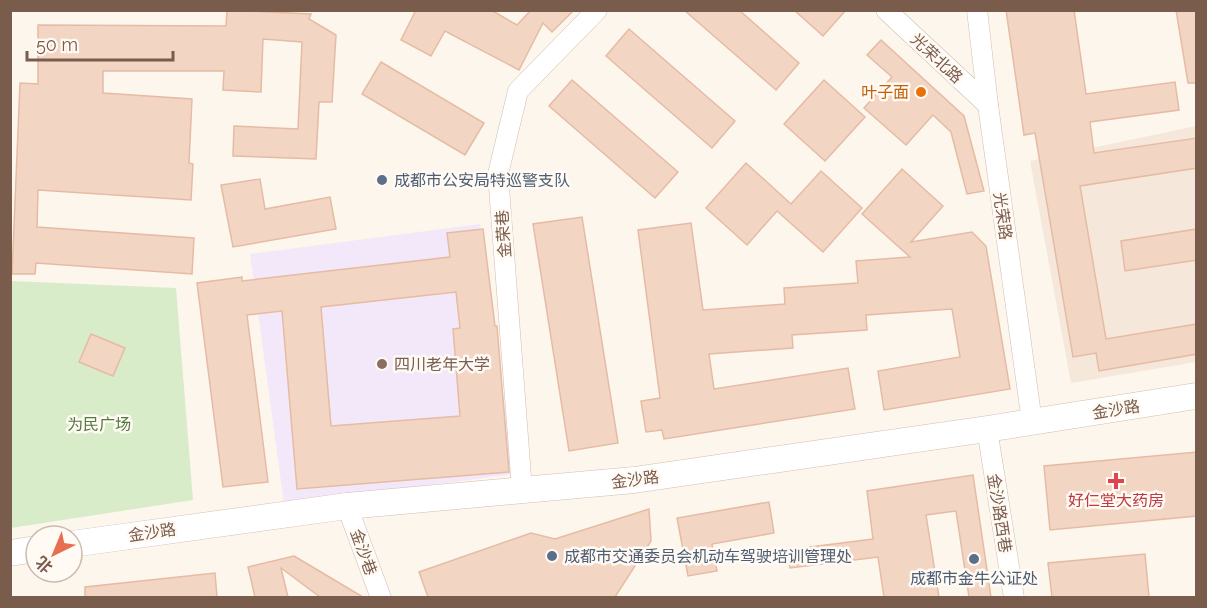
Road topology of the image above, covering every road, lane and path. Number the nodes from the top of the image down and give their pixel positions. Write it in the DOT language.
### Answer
graph roads {
  1 [pos="597,10"];
  2 [pos="886,10"];
  3 [pos="976,10"];
  4 [pos="987,105"];
  5 [pos="1197,396"];
  6 [pos="1032,422"];
  7 [pos="987,429"];
  8 [pos="522,490"];
  9 [pos="347,506"];
  10 [pos="84,542"];
  11 [pos="381,597"];
  12 [pos="1014,597"];
  1 -- 8 [label="street, 金荣巷"];
  2 -- 4 [label="street, 光荣北路"];
  3 -- 4 [label="street, 光荣路"];
  4 -- 6 [label="street, 光荣路"];
  5 -- 6 [label="street, 金沙路"];
  6 -- 7 [label="street, 金沙路"];
  7 -- 8 [label="street, 金沙路"];
  7 -- 12 [label="street, 金沙路西巷"];
  8 -- 9 [label="street, 金沙路"];
  9 -- 10 [label="street, 金沙路"];
  9 -- 11 [label="street, 金沙巷"];
}
